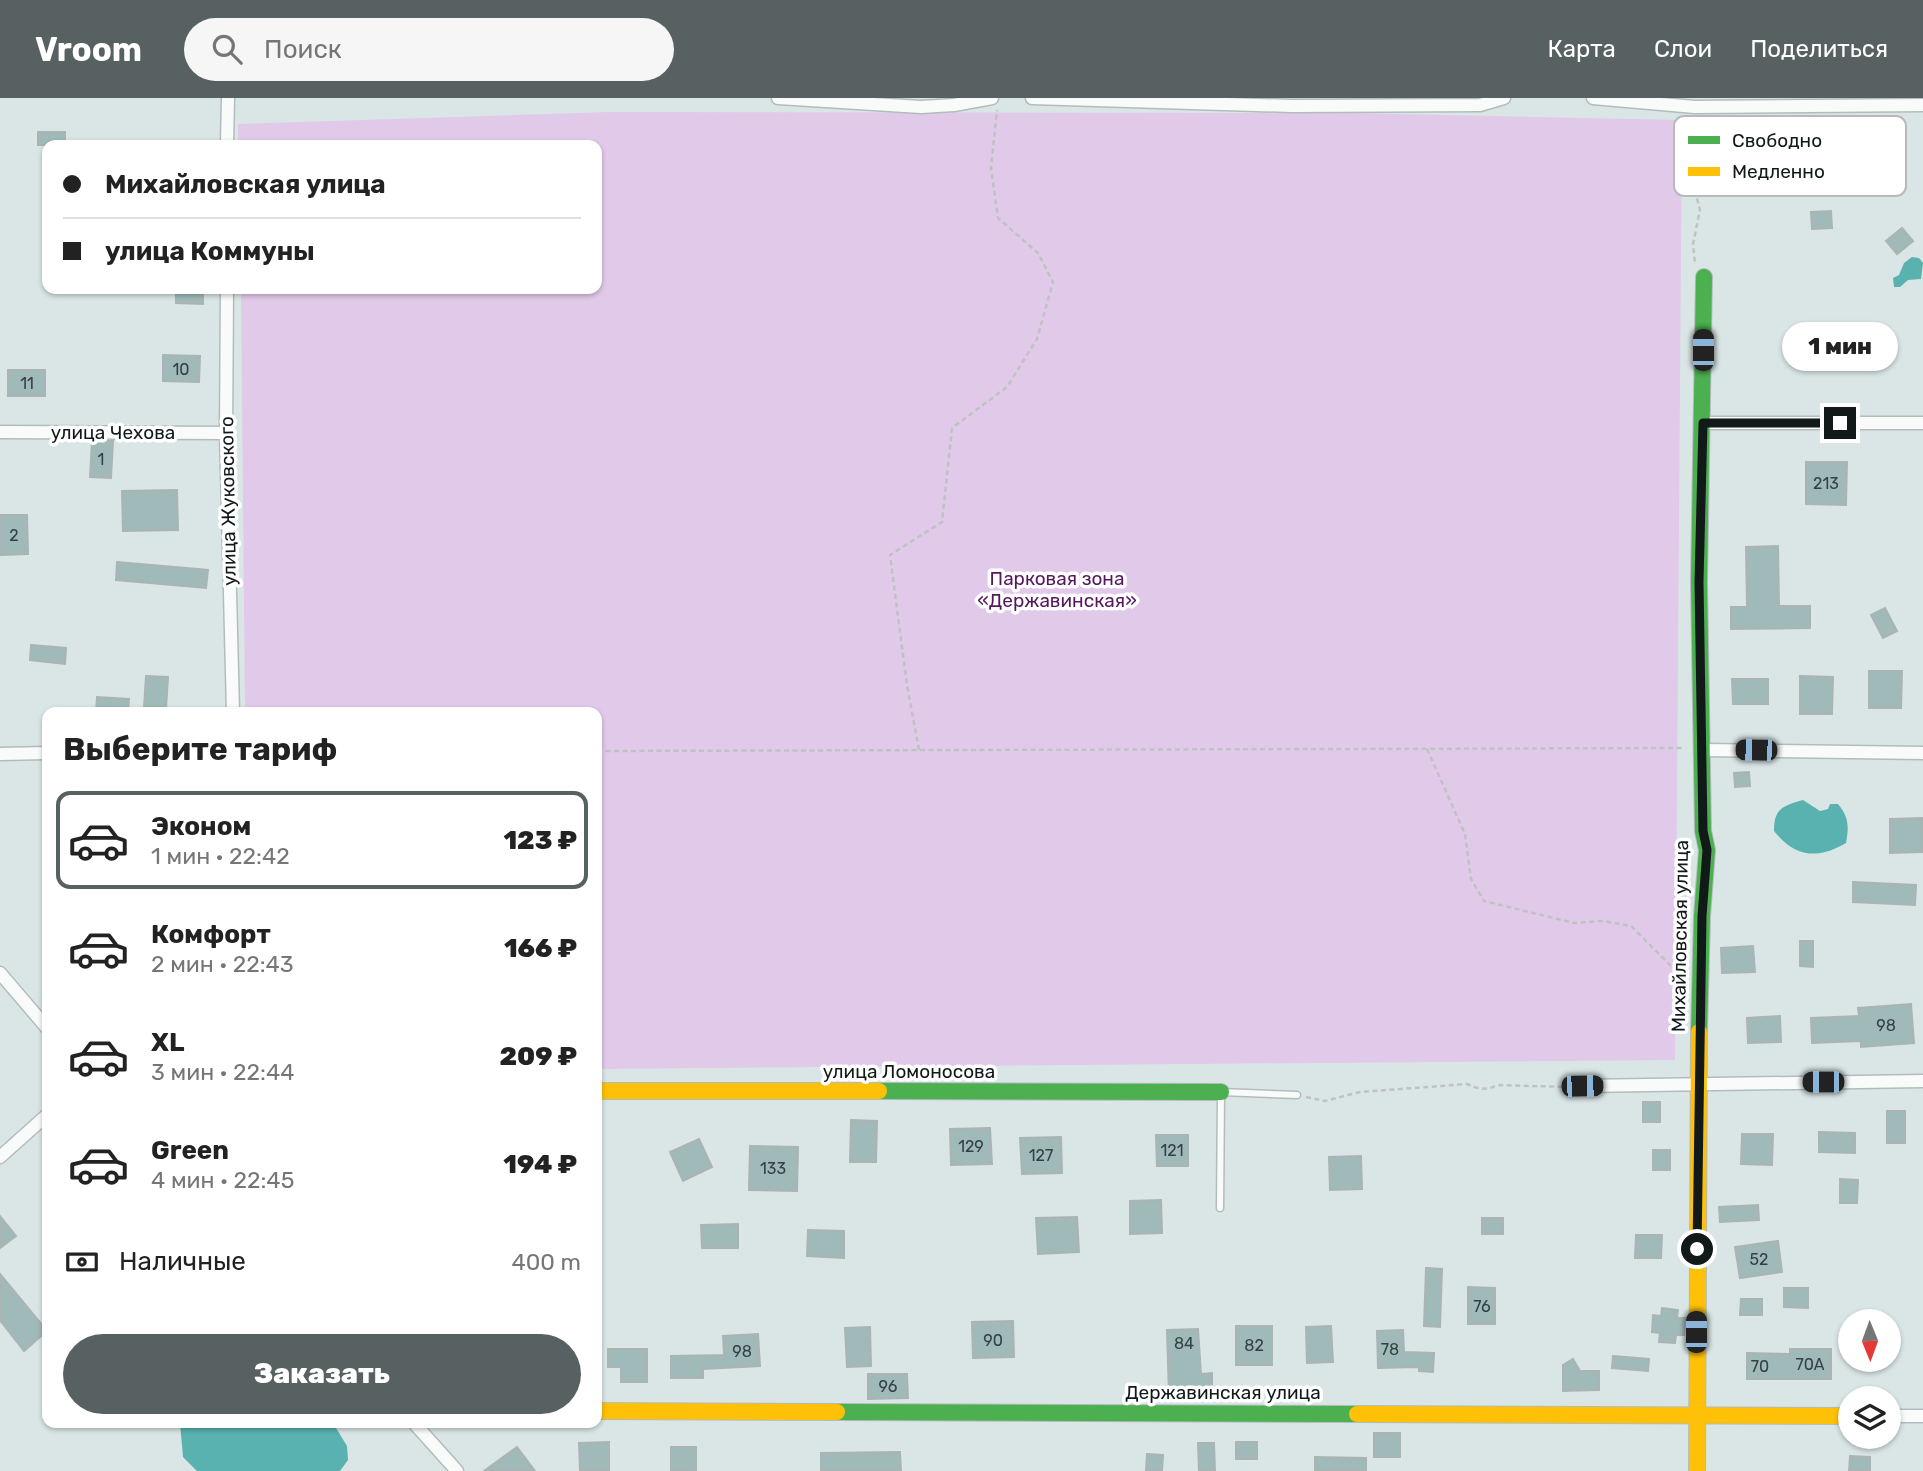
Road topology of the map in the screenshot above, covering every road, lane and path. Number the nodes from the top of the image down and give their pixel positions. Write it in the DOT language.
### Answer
graph roads {
  1 [pos="228,98"];
  2 [pos="778,98"];
  3 [pos="1032,98"];
  4 [pos="1504,98"];
  5 [pos="1593,98"];
  6 [pos="995,104"];
  7 [pos="1923,105"];
  8 [pos="1695,107"];
  9 [pos="1695,116"];
  10 [pos="227,140"];
  11 [pos="1696,196"];
  12 [pos="1693,244"];
  13 [pos="1703,277"];
  14 [pos="227,294"];
  15 [pos="1703,423"];
  16 [pos="1923,423"];
  17 [pos="0,432"];
  18 [pos="226,433"];
  19 [pos="233,707"];
  20 [pos="1427,749"];
  21 [pos="1701,749"];
  22 [pos="919,750"];
  23 [pos="602,751"];
  24 [pos="42,753"];
  25 [pos="1923,753"];
  26 [pos="0,754"];
  27 [pos="1700,968"];
  28 [pos="0,973"];
  29 [pos="42,1022"];
  30 [pos="1923,1081"];
  31 [pos="1698,1083"];
  32 [pos="1582,1086"];
  33 [pos="602,1091"];
  34 [pos="1221,1092"];
  35 [pos="1297,1095"];
  36 [pos="42,1119"];
  37 [pos="0,1157"];
  38 [pos="1220,1208"];
  39 [pos="602,1411"];
  40 [pos="1695,1415"];
  41 [pos="1838,1416"];
  42 [pos="1901,1416"];
  43 [pos="1923,1416"];
  44 [pos="418,1428"];
  45 [pos="457,1471"];
  46 [pos="1697,1471"];
  1 -- 10 [label="street"];
  2 -- 6 [label="street"];
  3 -- 4 [label="street"];
  5 -- 8 [label="street"];
  6 -- 22 [label="path"];
  7 -- 8 [label="street"];
  8 -- 9 [label="path"];
  11 -- 12 [label="path"];
  13 -- 15 [label="street, Михайловская улица"];
  14 -- 18 [label="street, улица Жуковского"];
  15 -- 16 [label="street"];
  15 -- 21 [label="street, Михайловская улица"];
  17 -- 18 [label="street, улица Чехова"];
  18 -- 19 [label="street, улица Жуковского"];
  20 -- 21 [label="path"];
  20 -- 22 [label="path"];
  20 -- 27 [label="path"];
  21 -- 25 [label="street"];
  21 -- 27 [label="street, Михайловская улица"];
  22 -- 23 [label="path"];
  24 -- 26 [label="street"];
  27 -- 31 [label="street, Михайловская улица"];
  28 -- 29 [label="street"];
  30 -- 31 [label="street"];
  31 -- 32 [label="street"];
  31 -- 40 [label="street, Михайловская улица"];
  32 -- 35 [label="path"];
  33 -- 34 [label="street, улица Ломоносова"];
  34 -- 35 [label="lane"];
  34 -- 38 [label="lane"];
  36 -- 37 [label="street"];
  39 -- 40 [label="street, Державинская улица"];
  40 -- 41 [label="street, Державинская улица"];
  40 -- 46 [label="street, Михайловская улица"];
  42 -- 43 [label="street"];
  44 -- 45 [label="street"];
}
